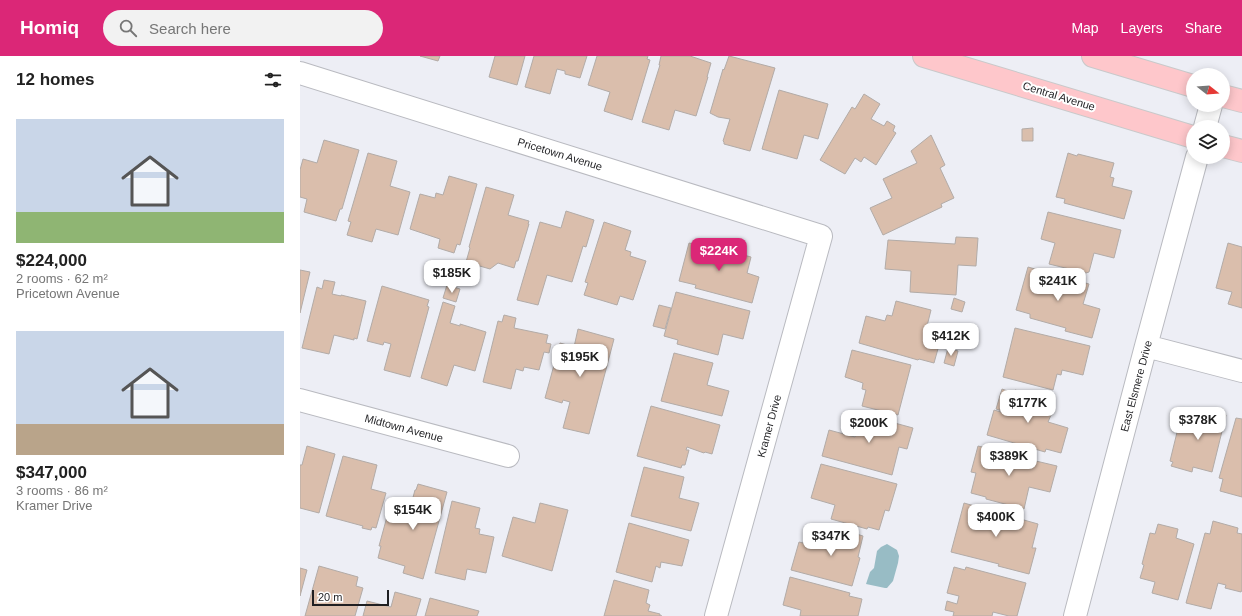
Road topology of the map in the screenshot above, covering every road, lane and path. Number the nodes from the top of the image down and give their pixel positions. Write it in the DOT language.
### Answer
graph roads {
  1 [pos="924,56"];
  2 [pos="1093,56"];
  3 [pos="300,73"];
  4 [pos="1186,84"];
  5 [pos="1230,98"];
  6 [pos="1242,101"];
  7 [pos="1186,135"];
  8 [pos="1230,148"];
  9 [pos="1242,151"];
  10 [pos="1196,164"];
  11 [pos="821,236"];
  12 [pos="1146,346"];
  13 [pos="1242,371"];
  14 [pos="300,400"];
  15 [pos="508,456"];
  16 [pos="716,616"];
  17 [pos="1075,616"];
  1 -- 7 [label="main road, Central Avenue"];
  2 -- 4 [label="main road"];
  3 -- 11 [label="street, Pricetown Avenue"];
  5 -- 6 [label="main road"];
  8 -- 9 [label="main road"];
  10 -- 12 [label="street, East Elsmere Drive"];
  11 -- 16 [label="street, Kramer Drive"];
  12 -- 13 [label="street"];
  12 -- 17 [label="street, East Elsmere Drive"];
  14 -- 15 [label="street, Midtown Avenue"];
}
